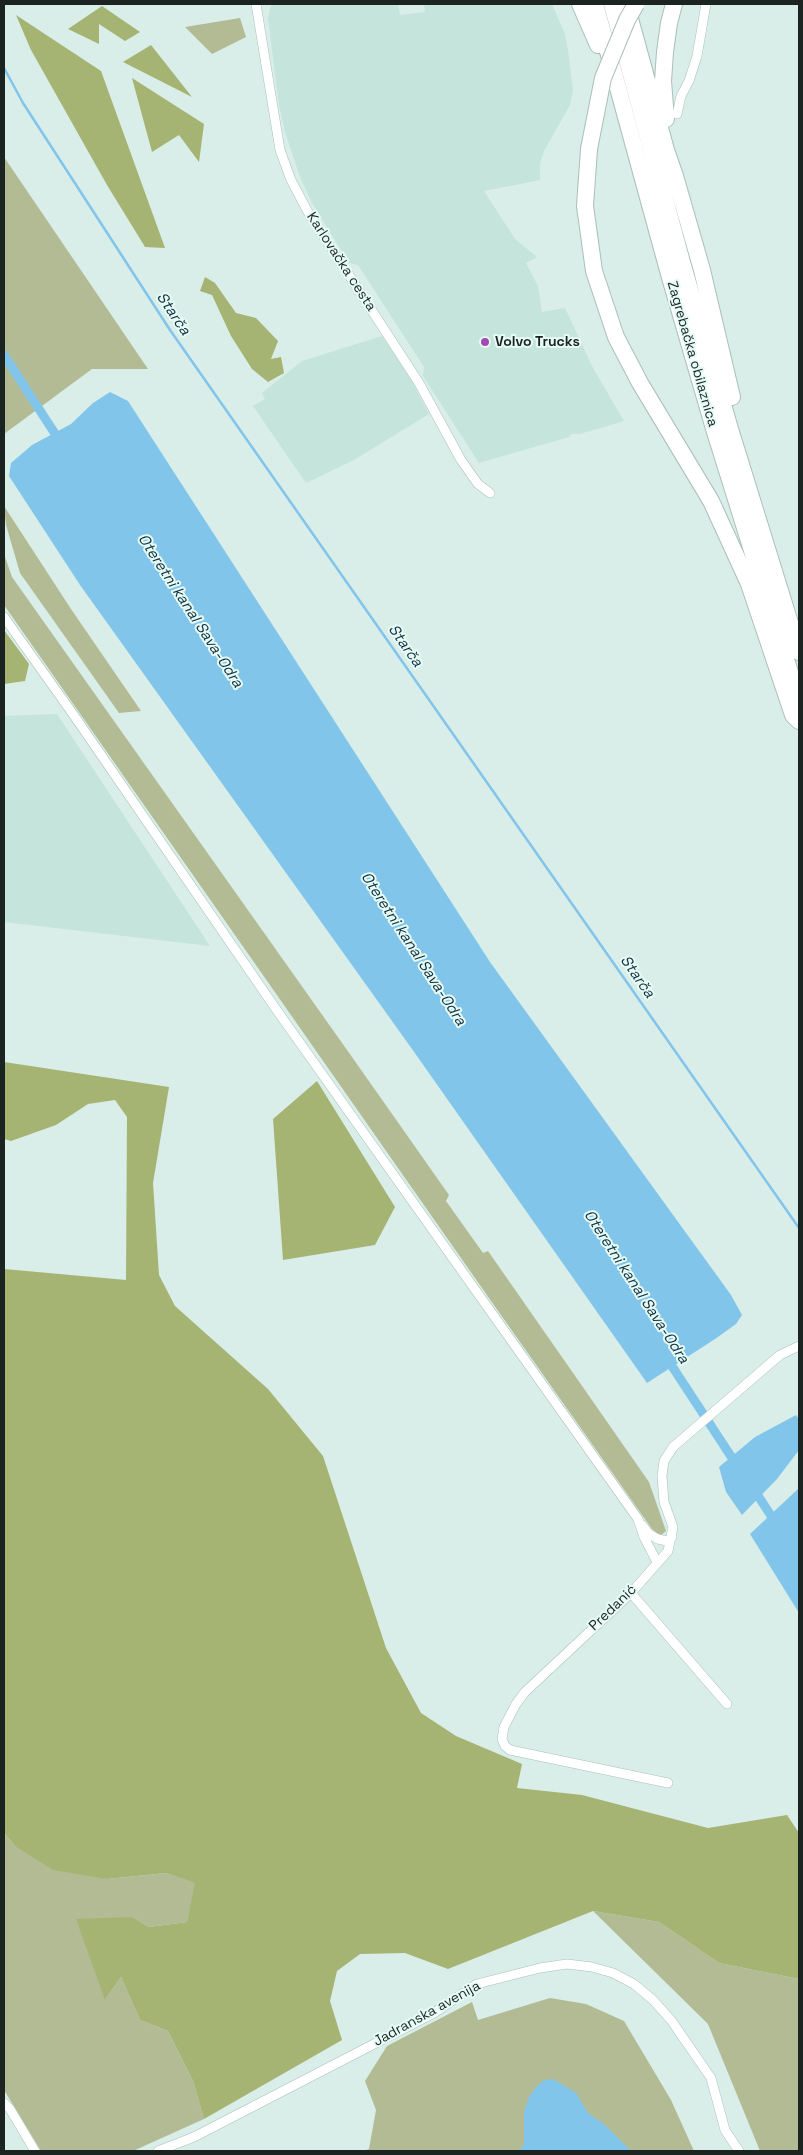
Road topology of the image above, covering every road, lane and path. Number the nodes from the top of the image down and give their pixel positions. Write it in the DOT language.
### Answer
graph roads {
  1 [pos="256,4"];
  2 [pos="580,4"];
  3 [pos="595,4"];
  4 [pos="612,4"];
  5 [pos="626,4"];
  6 [pos="636,4"];
  7 [pos="674,4"];
  8 [pos="706,4"];
  9 [pos="677,114"];
  10 [pos="632,136"];
  11 [pos="675,176"];
  12 [pos="490,493"];
  13 [pos="776,580"];
  14 [pos="4,617"];
  15 [pos="799,652"];
  16 [pos="799,701"];
  17 [pos="799,721"];
  18 [pos="799,1346"];
  19 [pos="638,1519"];
  20 [pos="672,1537"];
  21 [pos="657,1562"];
  22 [pos="631,1593"];
  23 [pos="727,1704"];
  24 [pos="668,1783"];
  25 [pos="4,2103"];
  26 [pos="35,2151"];
  27 [pos="158,2151"];
  28 [pos="739,2151"];
  1 -- 12 [label="street, Karlovačka cesta"];
  2 -- 10 [label="highway"];
  3 -- 10 [label="highway, Zagrebačka obilaznica"];
  4 -- 13 [label="highway, Zagrebačka obilaznica"];
  5 -- 11 [label="highway"];
  6 -- 17 [label="highway, bridge"];
  7 -- 11 [label="highway"];
  8 -- 9 [label="street"];
  10 -- 16 [label="highway, Zagrebačka obilaznica"];
  11 -- 13 [label="highway"];
  13 -- 15 [label="highway, Zagrebačka obilaznica"];
  14 -- 19 [label="street"];
  18 -- 20 [label="street"];
  19 -- 20 [label="street"];
  19 -- 21 [label="street"];
  20 -- 21 [label="street, Predanić"];
  21 -- 22 [label="street, Predanić"];
  22 -- 23 [label="street"];
  22 -- 24 [label="street, Predanić"];
  25 -- 26 [label="street"];
  27 -- 28 [label="street, Jadranska avenija"];
}
